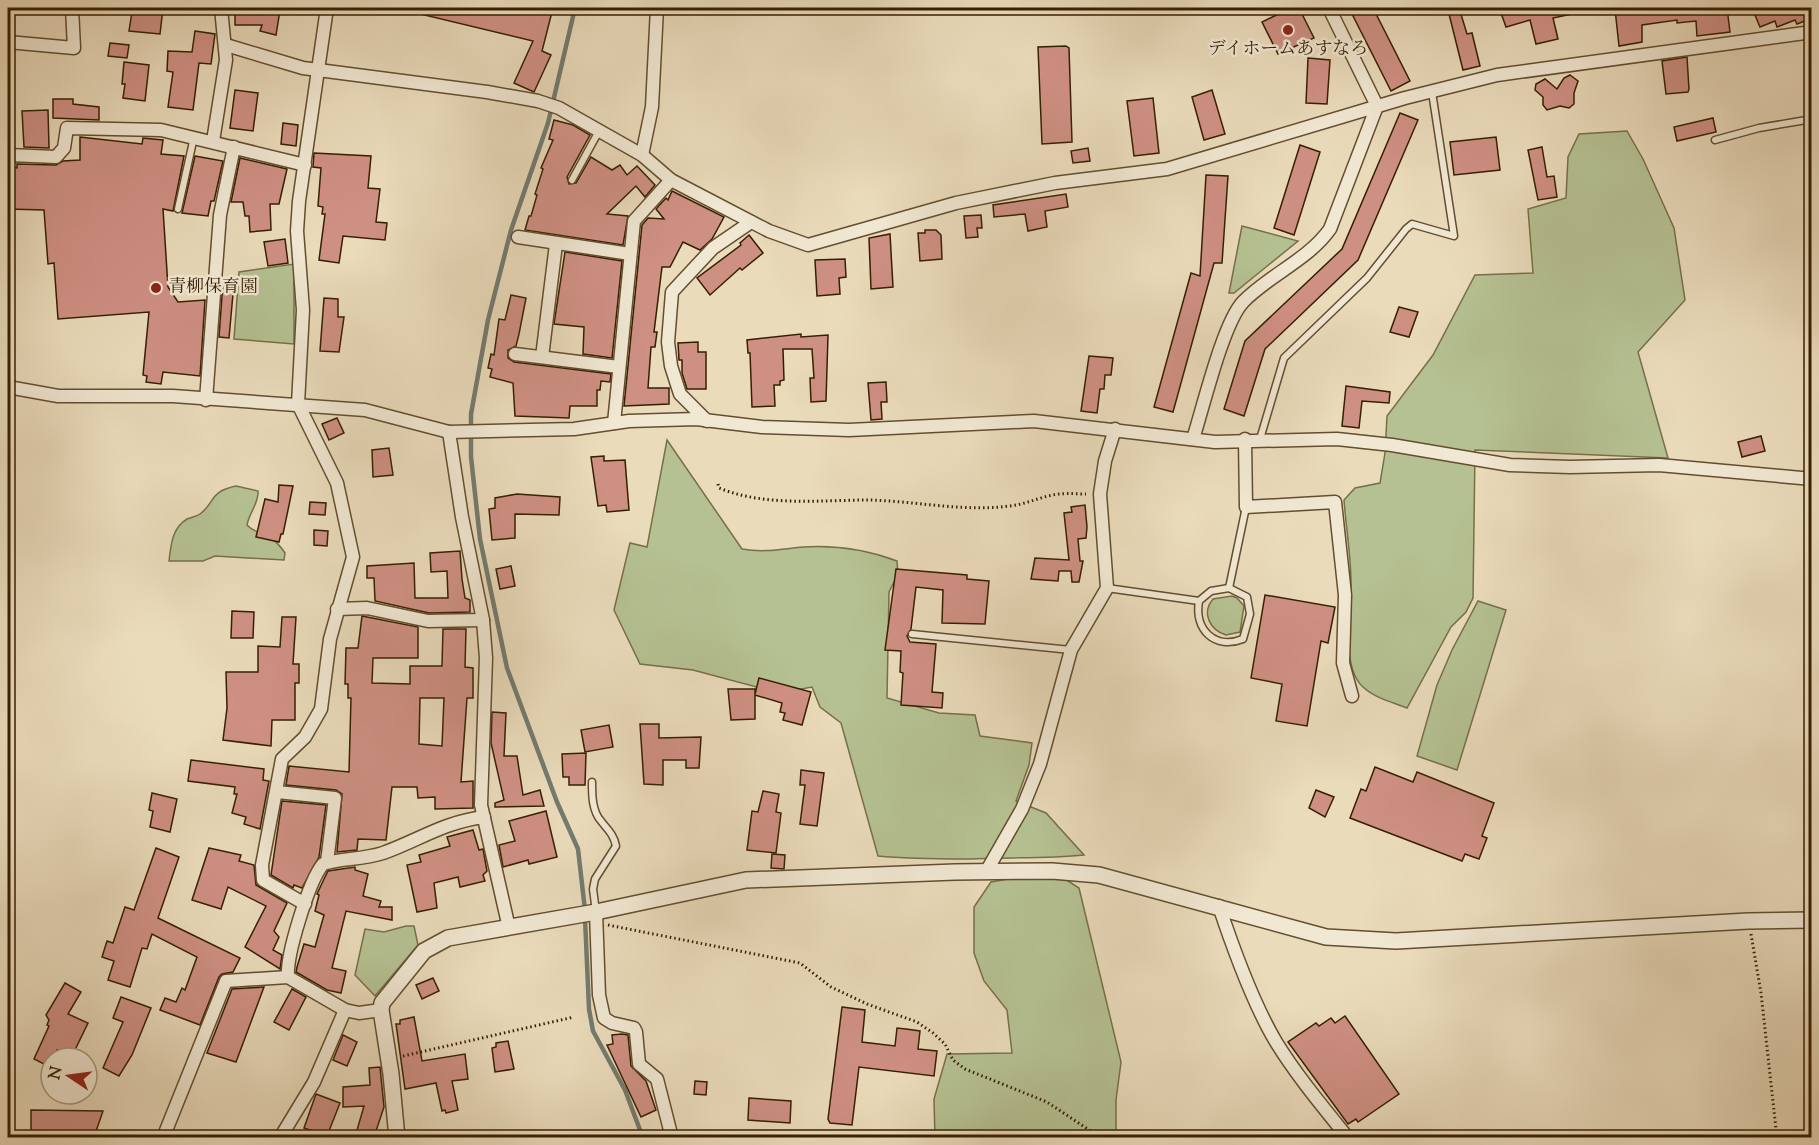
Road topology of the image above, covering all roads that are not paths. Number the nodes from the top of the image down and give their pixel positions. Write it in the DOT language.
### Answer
graph roads {
  1 [pos="72,8"];
  2 [pos="221,8"];
  3 [pos="327,8"];
  4 [pos="657,8"];
  5 [pos="1329,8"];
  6 [pos="1812,32"];
  7 [pos="8,42"];
  8 [pos="226,45"];
  9 [pos="316,70"];
  10 [pos="1432,92"];
  11 [pos="1377,106"];
  12 [pos="1812,119"];
  13 [pos="600,130"];
  14 [pos="194,137"];
  15 [pos="1714,140"];
  16 [pos="213,141"];
  17 [pos="234,147"];
  18 [pos="8,154"];
  19 [pos="642,155"];
  20 [pos="304,165"];
  21 [pos="572,180"];
  22 [pos="671,180"];
  23 [pos="178,209"];
  24 [pos="751,222"];
  25 [pos="519,237"];
  26 [pos="556,244"];
  27 [pos="630,254"];
  28 [pos="515,354"];
  29 [pos="542,357"];
  30 [pos="619,367"];
  31 [pos="8,387"];
  32 [pos="206,400"];
  33 [pos="298,404"];
  34 [pos="707,421"];
  35 [pos="614,423"];
  36 [pos="1115,429"];
  37 [pos="453,432"];
  38 [pos="1193,439"];
  39 [pos="1245,439"];
  40 [pos="1260,439"];
  41 [pos="1812,479"];
  42 [pos="1246,507"];
  43 [pos="1107,588"];
  44 [pos="1229,588"];
  45 [pos="1199,601"];
  46 [pos="337,609"];
  47 [pos="483,620"];
  48 [pos="912,634"];
  49 [pos="1071,650"];
  50 [pos="1352,696"];
  51 [pos="591,782"];
  52 [pos="277,792"];
  53 [pos="484,817"];
  54 [pos="327,862"];
  55 [pos="986,872"];
  56 [pos="305,904"];
  57 [pos="1219,906"];
  58 [pos="589,916"];
  59 [pos="1812,920"];
  60 [pos="508,928"];
  61 [pos="288,977"];
  62 [pos="345,1010"];
  63 [pos="381,1010"];
  64 [pos="163,1137"];
  65 [pos="280,1137"];
  66 [pos="397,1137"];
  67 [pos="672,1137"];
  68 [pos="1348,1137"];
  1 -- 7 [label="street"];
  2 -- 8 [label="street"];
  3 -- 9 [label="street"];
  4 -- 19 [label="street"];
  5 -- 11 [label="street"];
  6 -- 10 [label="street"];
  8 -- 9 [label="street"];
  8 -- 16 [label="street"];
  9 -- 13 [label="street"];
  9 -- 20 [label="street"];
  10 -- 11 [label="street"];
  10 -- 40 [label="lane"];
  11 -- 24 [label="street"];
  11 -- 38 [label="street"];
  12 -- 15 [label="lane"];
  13 -- 19 [label="street"];
  13 -- 21 [label="lane"];
  14 -- 16 [label="street"];
  14 -- 18 [label="street"];
  14 -- 23 [label="lane"];
  16 -- 17 [label="street"];
  17 -- 20 [label="street"];
  17 -- 32 [label="street"];
  19 -- 22 [label="street"];
  20 -- 33 [label="street"];
  22 -- 24 [label="street"];
  22 -- 27 [label="street"];
  24 -- 34 [label="street"];
  25 -- 26 [label="street"];
  26 -- 27 [label="street"];
  26 -- 29 [label="street"];
  27 -- 30 [label="street"];
  28 -- 29 [label="street"];
  29 -- 30 [label="street"];
  30 -- 35 [label="street"];
  31 -- 32 [label="street"];
  32 -- 33 [label="street"];
  33 -- 37 [label="street"];
  33 -- 46 [label="street"];
  34 -- 35 [label="street"];
  34 -- 36 [label="street"];
  35 -- 37 [label="street"];
  36 -- 38 [label="street"];
  36 -- 43 [label="street"];
  37 -- 47 [label="street"];
  38 -- 39 [label="street"];
  39 -- 40 [label="street"];
  39 -- 42 [label="street"];
  40 -- 41 [label="street"];
  42 -- 44 [label="lane"];
  42 -- 50 [label="street"];
  43 -- 45 [label="lane"];
  43 -- 49 [label="street"];
  44 -- 45 [label="lane"];
  44 -- 45 [label="lane"];
  46 -- 47 [label="street"];
  46 -- 52 [label="street"];
  47 -- 53 [label="street"];
  48 -- 49 [label="lane"];
  49 -- 55 [label="street"];
  51 -- 58 [label="lane"];
  52 -- 54 [label="street"];
  52 -- 56 [label="street"];
  53 -- 54 [label="street"];
  53 -- 60 [label="street"];
  54 -- 56 [label="street"];
  55 -- 57 [label="street"];
  55 -- 58 [label="street"];
  56 -- 61 [label="street"];
  57 -- 59 [label="street"];
  57 -- 68 [label="street"];
  58 -- 60 [label="street"];
  58 -- 67 [label="street"];
  60 -- 63 [label="street"];
  61 -- 62 [label="street"];
  61 -- 64 [label="street"];
  62 -- 63 [label="street"];
  62 -- 65 [label="street"];
  63 -- 66 [label="street"];
}
